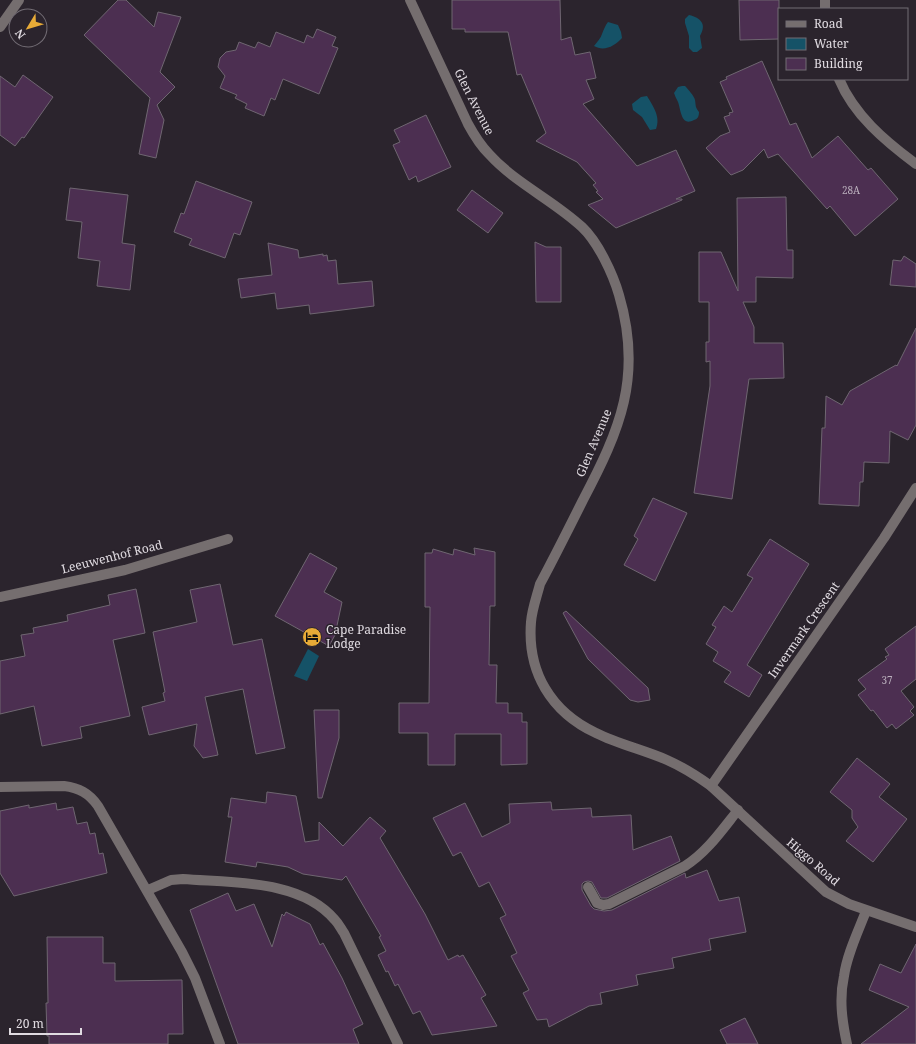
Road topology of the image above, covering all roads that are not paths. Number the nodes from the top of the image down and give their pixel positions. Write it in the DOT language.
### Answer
graph roads {
  1 [pos="19,0"];
  2 [pos="410,0"];
  3 [pos="0,27"];
  4 [pos="839,80"];
  5 [pos="916,164"];
  6 [pos="916,488"];
  7 [pos="228,539"];
  8 [pos="0,597"];
  9 [pos="711,786"];
  10 [pos="0,787"];
  11 [pos="738,810"];
  12 [pos="588,887"];
  13 [pos="148,890"];
  14 [pos="866,911"];
  15 [pos="916,927"];
  16 [pos="220,1044"];
  17 [pos="398,1044"];
  18 [pos="847,1044"];
  1 -- 3 [label="street"];
  2 -- 9 [label="street, Glen Avenue"];
  4 -- 5 [label="street"];
  6 -- 9 [label="street, Invermark Crescent"];
  7 -- 8 [label="street, Leeuwenhof Road"];
  9 -- 11 [label="street, Higgo Road"];
  10 -- 13 [label="street"];
  11 -- 12 [label="street"];
  11 -- 14 [label="street, Higgo Road"];
  13 -- 16 [label="street"];
  13 -- 17 [label="street"];
  14 -- 15 [label="street, Higgo Road"];
  14 -- 18 [label="street"];
}
